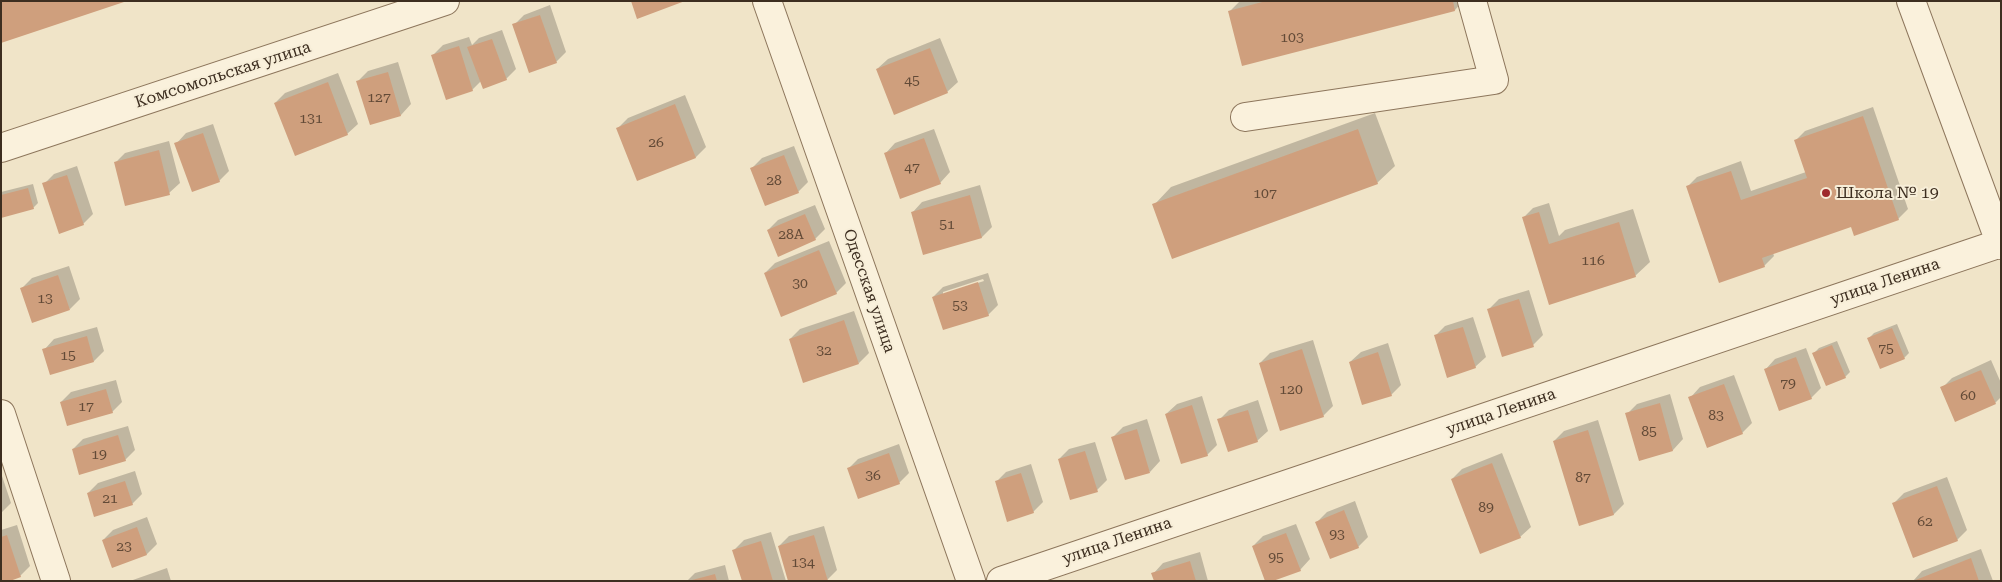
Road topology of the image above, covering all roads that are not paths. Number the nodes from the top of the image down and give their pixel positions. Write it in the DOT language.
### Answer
graph roads {
  1 [pos="445,1"];
  2 [pos="767,1"];
  3 [pos="1472,1"];
  4 [pos="1911,1"];
  5 [pos="1245,117"];
  6 [pos="1,148"];
  7 [pos="2000,244"];
  8 [pos="1,414"];
  9 [pos="56,581"];
  10 [pos="971,581"];
  11 [pos="1001,581"];
  1 -- 6 [label="street, Комсомольская улица"];
  2 -- 10 [label="street, Одесская улица"];
  3 -- 5 [label="street"];
  4 -- 7 [label="street"];
  7 -- 11 [label="street, улица Ленина"];
  8 -- 9 [label="street"];
}
